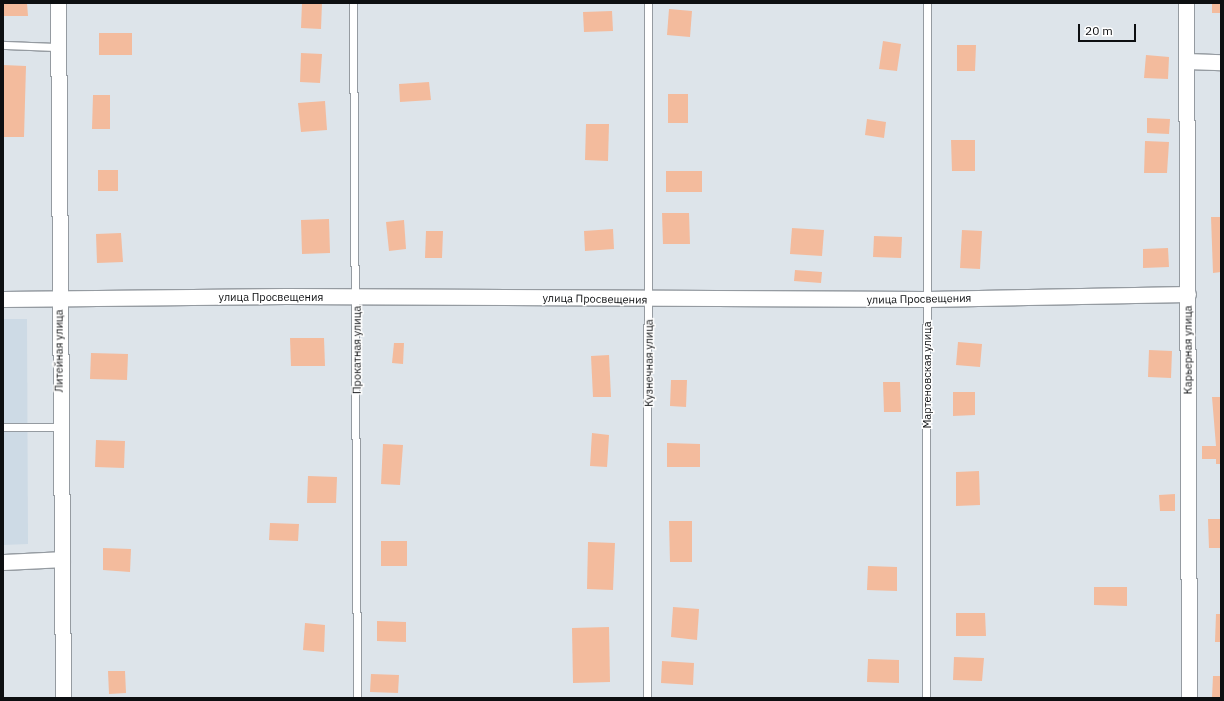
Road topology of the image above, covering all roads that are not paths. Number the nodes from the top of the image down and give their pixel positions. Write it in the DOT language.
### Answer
graph roads {
  1 [pos="58,3"];
  2 [pos="352,3"];
  3 [pos="648,3"];
  4 [pos="927,3"];
  5 [pos="1186,3"];
  6 [pos="3,45"];
  7 [pos="58,47"];
  8 [pos="1187,61"];
  9 [pos="1221,62"];
  10 [pos="1188,294"];
  11 [pos="356,297"];
  12 [pos="3,299"];
  13 [pos="59,299"];
  14 [pos="927,299"];
  15 [pos="650,300"];
  16 [pos="3,427"];
  17 [pos="60,428"];
  18 [pos="62,560"];
  19 [pos="3,562"];
  20 [pos="63,698"];
  21 [pos="357,698"];
  22 [pos="647,698"];
  23 [pos="926,698"];
  24 [pos="1188,698"];
  1 -- 7 [label="street, Литейная улица"];
  2 -- 11 [label="lane, Прокатная улица"];
  3 -- 15 [label="lane, Кузнечная улица"];
  4 -- 14 [label="lane, Мартеновская улица"];
  5 -- 8 [label="street, Карьерная улица"];
  6 -- 7 [label="lane"];
  7 -- 13 [label="street, Литейная улица"];
  8 -- 9 [label="street"];
  8 -- 10 [label="street, Карьерная улица"];
  10 -- 14 [label="street, улица Просвещения"];
  10 -- 24 [label="street, Карьерная улица"];
  11 -- 13 [label="street, улица Просвещения"];
  11 -- 15 [label="street, улица Просвещения"];
  11 -- 21 [label="lane, Прокатная улица"];
  12 -- 13 [label="street, улица Просвещения"];
  13 -- 17 [label="street, Литейная улица"];
  14 -- 15 [label="street, улица Просвещения"];
  14 -- 23 [label="lane, Мартеновская улица"];
  15 -- 22 [label="lane, Кузнечная улица"];
  16 -- 17 [label="lane"];
  17 -- 18 [label="street, Литейная улица"];
  18 -- 19 [label="street"];
  18 -- 20 [label="street, Литейная улица"];
}
